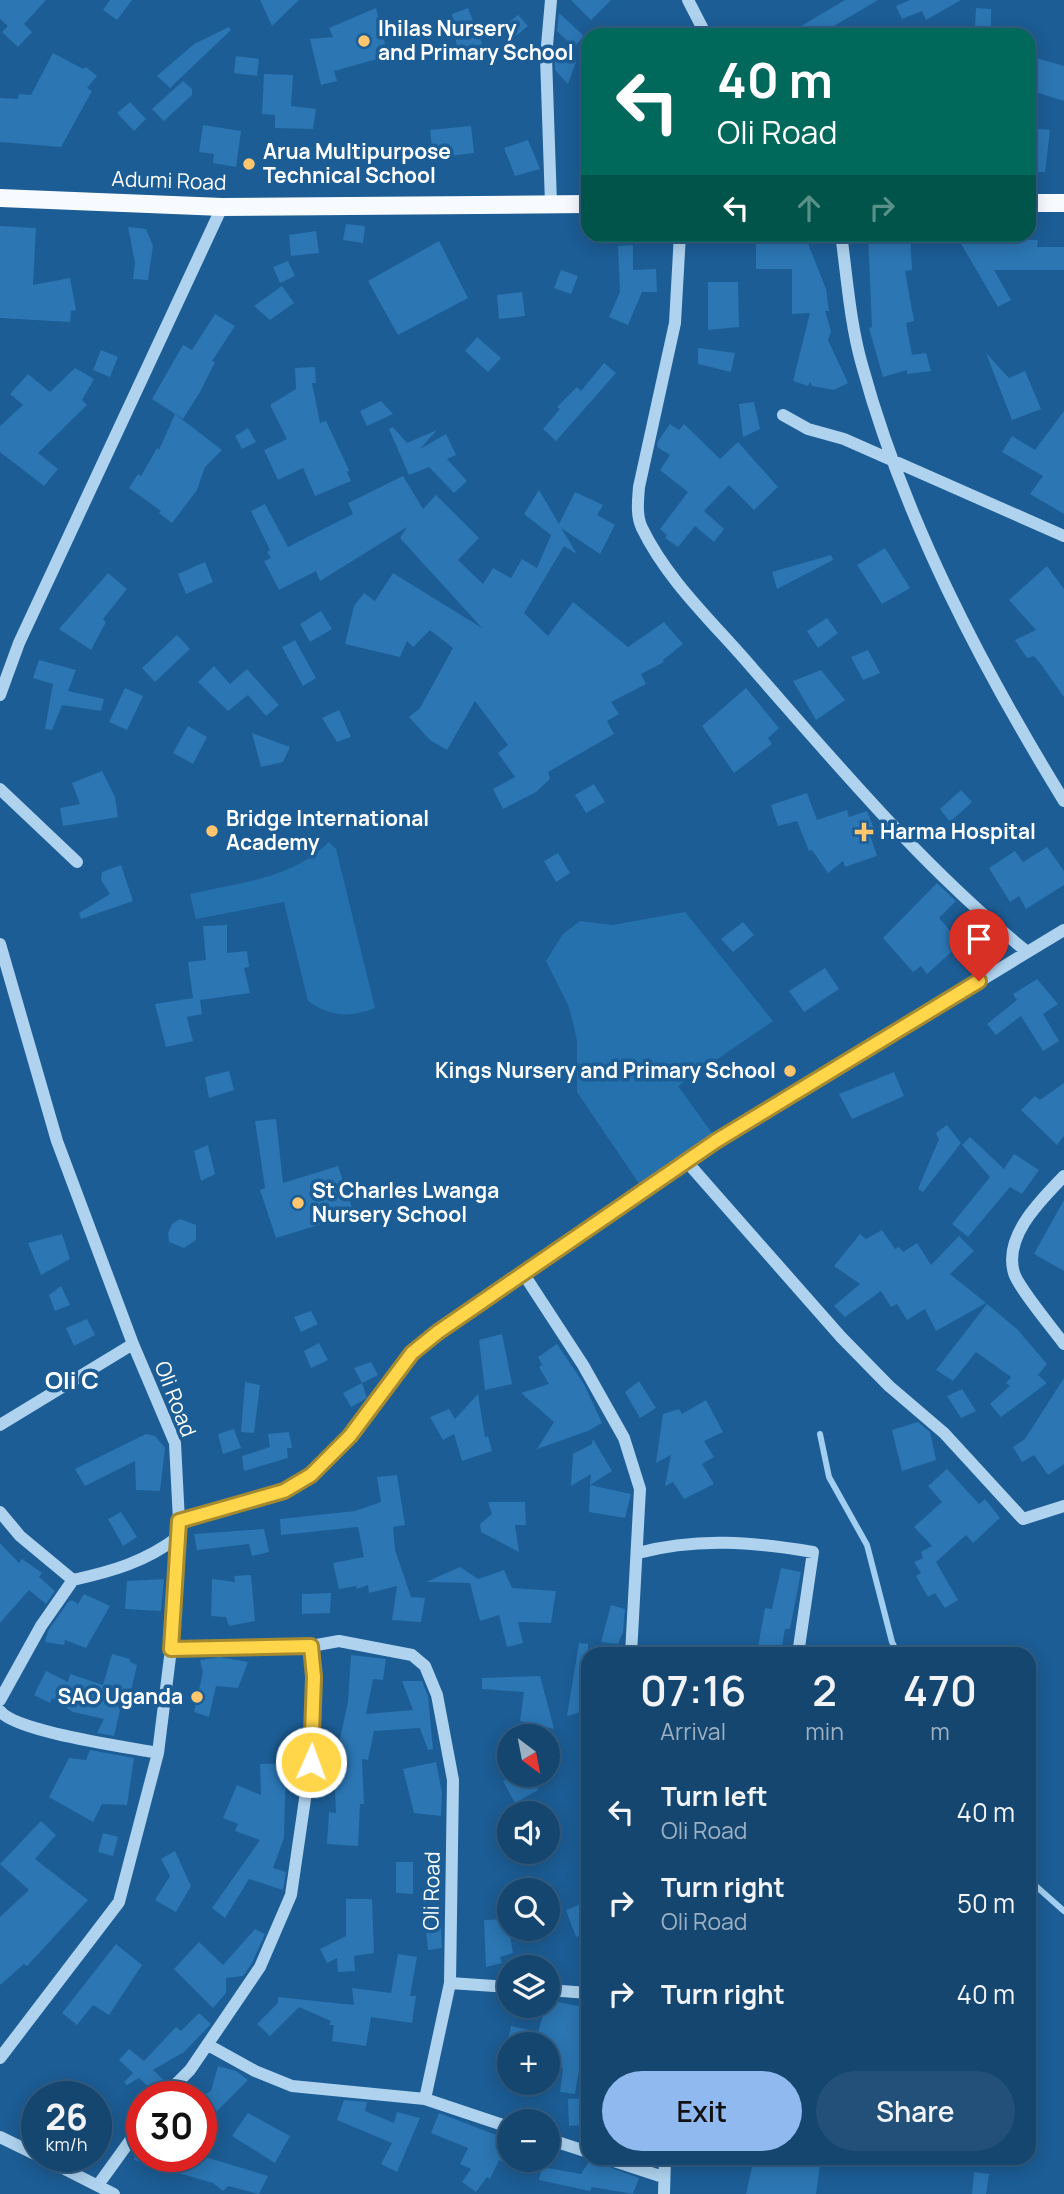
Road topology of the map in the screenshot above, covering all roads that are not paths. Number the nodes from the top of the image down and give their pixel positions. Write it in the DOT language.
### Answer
graph roads {
  1 [pos="551,0"];
  2 [pos="688,0"];
  3 [pos="702,28"];
  4 [pos="0,198"];
  5 [pos="1036,203"];
  6 [pos="1064,203"];
  7 [pos="551,204"];
  8 [pos="581,204"];
  9 [pos="222,207"];
  10 [pos="680,242"];
  11 [pos="842,242"];
  12 [pos="783,415"];
  13 [pos="893,460"];
  14 [pos="1064,536"];
  15 [pos="0,695"];
  16 [pos="0,789"];
  17 [pos="1064,801"];
  18 [pos="77,862"];
  19 [pos="1064,930"];
  20 [pos="0,944"];
  21 [pos="1026,951"];
  22 [pos="687,1162"];
  23 [pos="1064,1176"];
  24 [pos="523,1273"];
  25 [pos="132,1344"];
  26 [pos="1064,1344"];
  27 [pos="0,1425"];
  28 [pos="1064,1506"];
  29 [pos="0,1512"];
  30 [pos="179,1521"];
  31 [pos="178,1537"];
  32 [pos="638,1553"];
  33 [pos="73,1580"];
  34 [pos="311,1646"];
  35 [pos="631,1647"];
  36 [pos="799,1647"];
  37 [pos="171,1649"];
  38 [pos="0,1700"];
  39 [pos="0,1711"];
  40 [pos="158,1753"];
  41 [pos="450,1983"];
  42 [pos="497,1986"];
  43 [pos="560,1991"];
  44 [pos="581,1992"];
  45 [pos="208,2045"];
  46 [pos="0,2058"];
  47 [pos="179,2081"];
  48 [pos="425,2099"];
  49 [pos="497,2123"];
  50 [pos="0,2137"];
  51 [pos="560,2143"];
  52 [pos="126,2146"];
  53 [pos="21,2148"];
  54 [pos="581,2150"];
  55 [pos="626,2165"];
  56 [pos="664,2165"];
  57 [pos="71,2172"];
  58 [pos="663,2177"];
  59 [pos="98,2185"];
  60 [pos="114,2194"];
  61 [pos="664,2194"];
  1 -- 7 [label="street"];
  2 -- 3 [label="street"];
  4 -- 9 [label="main road, Adumi Road"];
  5 -- 6 [label="main road"];
  7 -- 8 [label="main road, Adumi Road"];
  7 -- 9 [label="main road, Adumi Road"];
  9 -- 15 [label="street"];
  10 -- 21 [label="street"];
  11 -- 13 [label="street"];
  12 -- 13 [label="street"];
  13 -- 14 [label="street"];
  13 -- 17 [label="street"];
  16 -- 18 [label="street"];
  19 -- 21 [label="street"];
  20 -- 25 [label="street, Oli Road"];
  21 -- 22 [label="street"];
  22 -- 24 [label="street"];
  22 -- 28 [label="street"];
  23 -- 26 [label="street"];
  24 -- 30 [label="street"];
  24 -- 32 [label="street"];
  25 -- 27 [label="street"];
  25 -- 30 [label="street, Oli Road"];
  29 -- 33 [label="street"];
  30 -- 31 [label="street, Oli Road"];
  31 -- 33 [label="street"];
  31 -- 37 [label="street, Oli Road"];
  32 -- 35 [label="street"];
  32 -- 36 [label="street"];
  33 -- 38 [label="street"];
  34 -- 37 [label="street, Oli Road"];
  34 -- 41 [label="street, Oli Road"];
  34 -- 45 [label="street"];
  37 -- 40 [label="street"];
  39 -- 40 [label="street"];
  40 -- 46 [label="street"];
  41 -- 42 [label="street"];
  41 -- 48 [label="street, Oli Road"];
  43 -- 44 [label="street"];
  45 -- 47 [label="street"];
  45 -- 48 [label="street"];
  48 -- 49 [label="street"];
  50 -- 53 [label="street"];
  51 -- 54 [label="street"];
  52 -- 59 [label="street"];
  55 -- 58 [label="street"];
  56 -- 58 [label="street"];
  57 -- 59 [label="street"];
  58 -- 61 [label="street"];
  59 -- 60 [label="street"];
}
